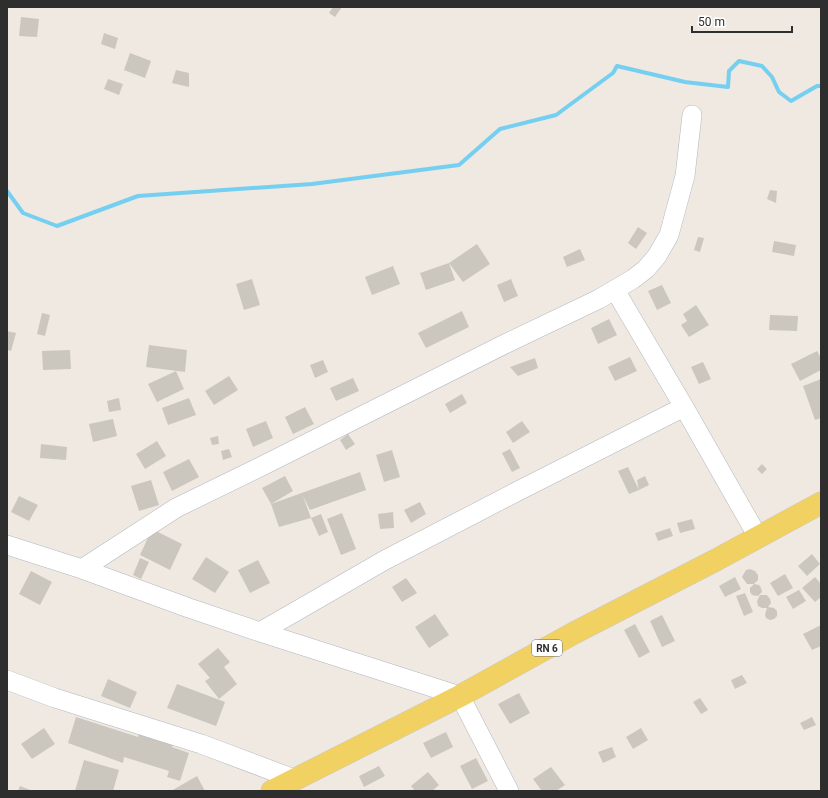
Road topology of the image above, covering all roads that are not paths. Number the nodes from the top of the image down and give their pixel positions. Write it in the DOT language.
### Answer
graph roads {
  1 [pos="692,115"];
  2 [pos="615,290"];
  3 [pos="684,407"];
  4 [pos="821,503"];
  5 [pos="758,537"];
  6 [pos="7,545"];
  7 [pos="82,569"];
  8 [pos="260,632"];
  9 [pos="7,680"];
  10 [pos="460,696"];
  11 [pos="294,779"];
  12 [pos="272,791"];
  13 [pos="509,791"];
  1 -- 2 [label="street"];
  2 -- 3 [label="street"];
  2 -- 7 [label="street"];
  3 -- 5 [label="street"];
  3 -- 8 [label="street"];
  4 -- 5 [label="main road, RN 6"];
  5 -- 10 [label="main road, RN 6"];
  6 -- 7 [label="street"];
  7 -- 8 [label="street"];
  8 -- 10 [label="street"];
  9 -- 11 [label="street"];
  10 -- 11 [label="main road, RN 6"];
  10 -- 13 [label="street"];
  11 -- 12 [label="main road, RN 6"];
}
